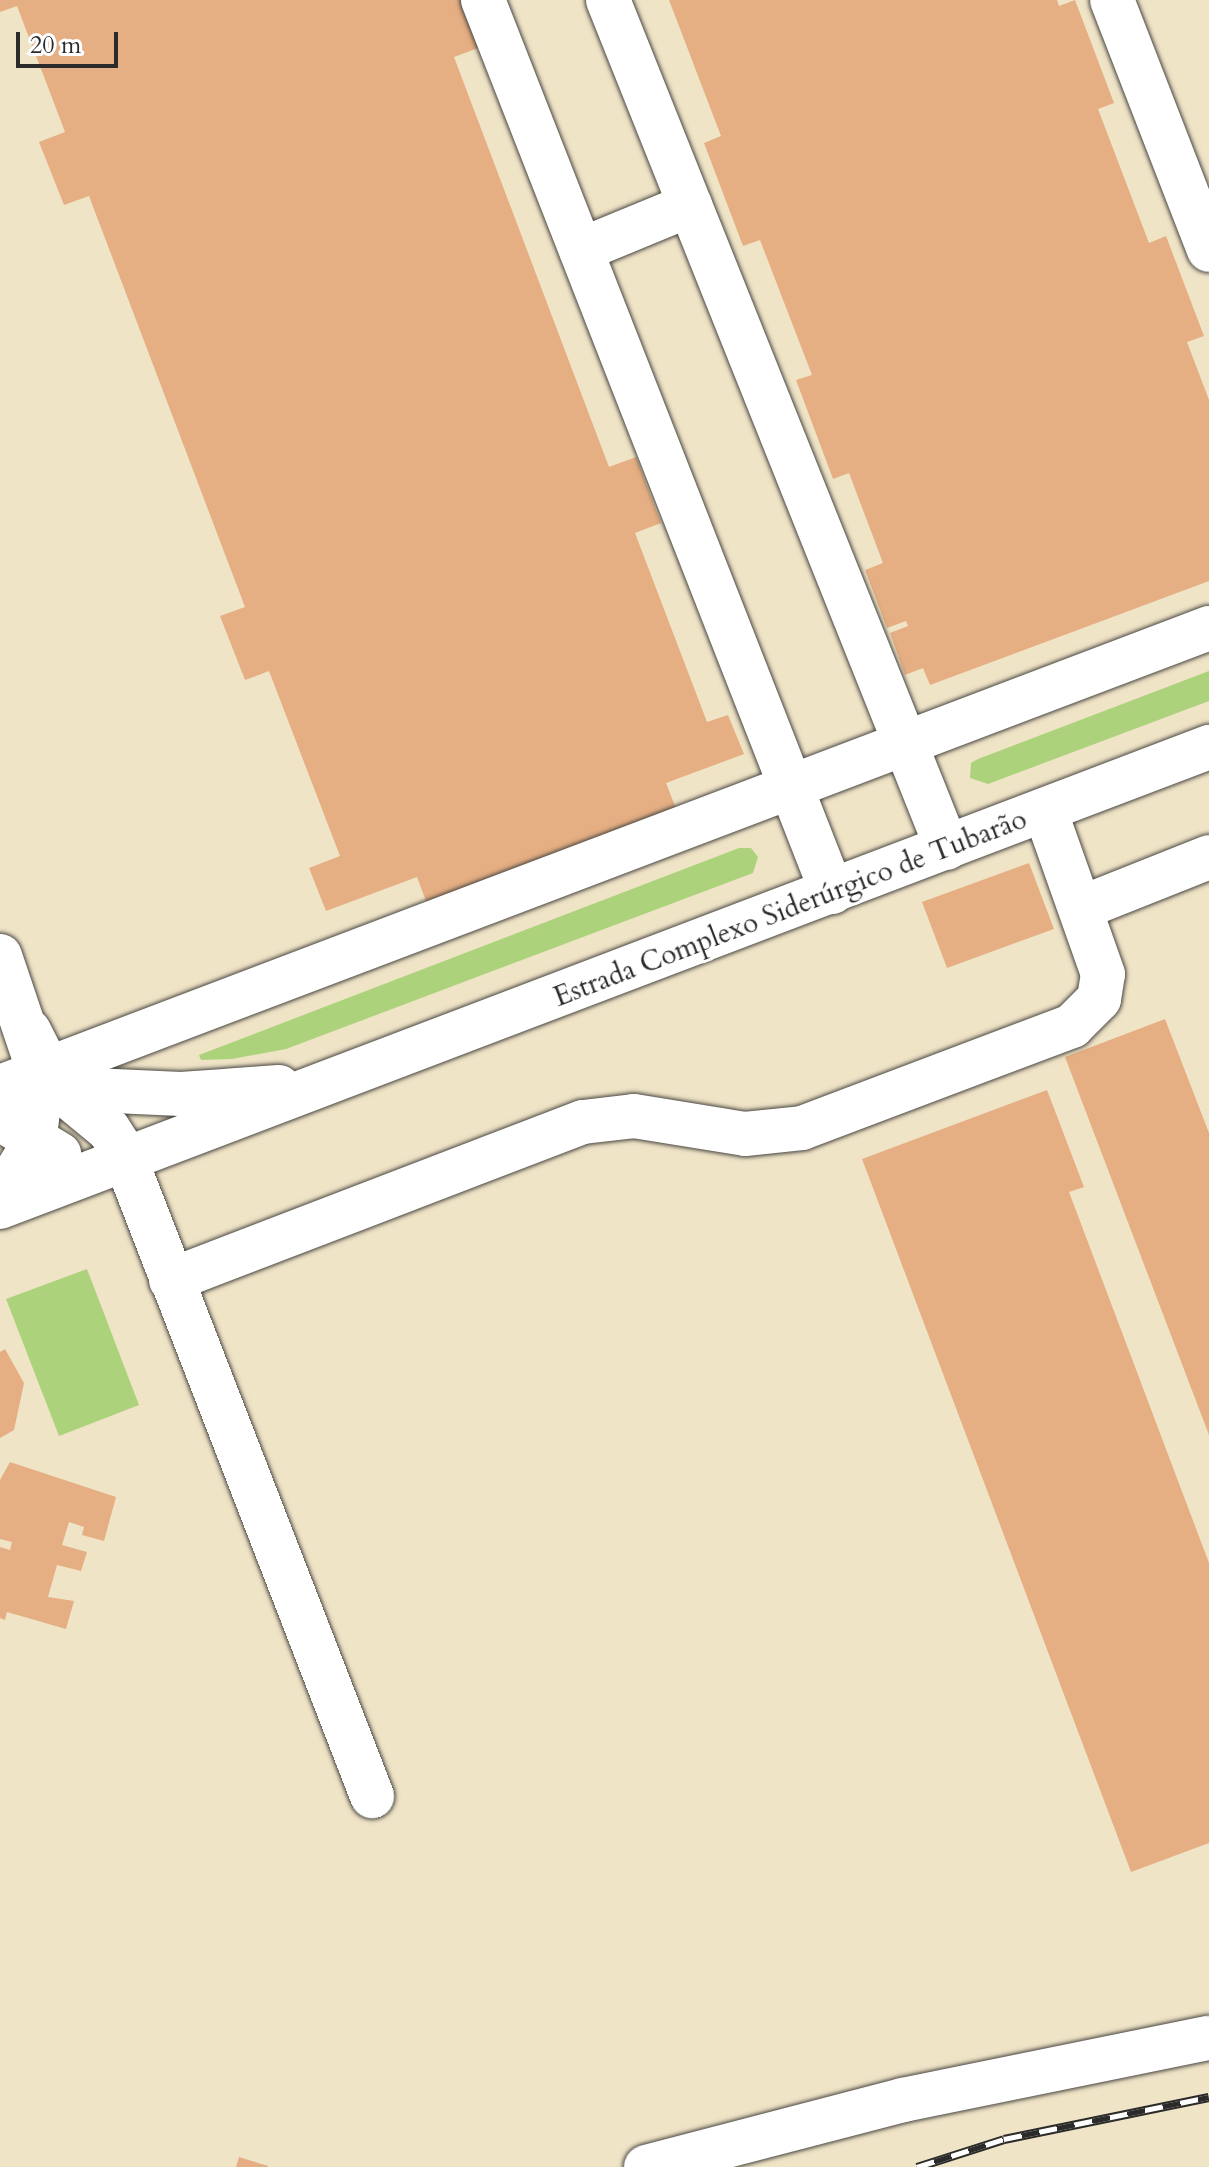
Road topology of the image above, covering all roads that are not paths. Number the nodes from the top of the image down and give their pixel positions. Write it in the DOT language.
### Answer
graph roads {
  1 [pos="483,0"];
  2 [pos="608,0"];
  3 [pos="1112,0"];
  4 [pos="690,205"];
  5 [pos="581,250"];
  6 [pos="1209,250"];
  7 [pos="1209,628"];
  8 [pos="905,744"];
  9 [pos="1209,747"];
  10 [pos="791,787"];
  11 [pos="1045,810"];
  12 [pos="947,848"];
  13 [pos="1209,857"];
  14 [pos="832,892"];
  15 [pos="1081,908"];
  16 [pos="0,956"];
  17 [pos="371,1068"];
  18 [pos="31,1075"];
  19 [pos="11,1133"];
  20 [pos="122,1162"];
  21 [pos="0,1191"];
  22 [pos="0,1198"];
  23 [pos="0,1207"];
  24 [pos="171,1280"];
  25 [pos="372,1796"];
  26 [pos="1209,2038"];
  27 [pos="646,2167"];
  1 -- 5 [label="lane"];
  2 -- 4 [label="lane"];
  3 -- 6 [label="lane"];
  4 -- 5 [label="lane"];
  4 -- 8 [label="lane"];
  5 -- 10 [label="lane"];
  7 -- 8 [label="lane"];
  8 -- 10 [label="lane"];
  8 -- 12 [label="lane"];
  9 -- 11 [label="lane, Estrada Complexo Siderúrgico de Tubarão"];
  10 -- 14 [label="lane"];
  10 -- 18 [label="lane"];
  11 -- 12 [label="lane, Estrada Complexo Siderúrgico de Tubarão"];
  11 -- 15 [label="lane"];
  12 -- 14 [label="lane, Estrada Complexo Siderúrgico de Tubarão"];
  13 -- 15 [label="lane"];
  14 -- 17 [label="lane, Estrada Complexo Siderúrgico de Tubarão"];
  15 -- 24 [label="lane"];
  16 -- 18 [label="lane"];
  17 -- 18 [label="lane, Estrada Complexo Siderúrgico de Tubarão"];
  17 -- 20 [label="lane, Estrada Complexo Siderúrgico de Tubarão"];
  18 -- 19 [label="lane"];
  18 -- 20 [label="lane"];
  19 -- 20 [label="lane"];
  19 -- 21 [label="lane"];
  19 -- 22 [label="lane"];
  20 -- 23 [label="lane, Estrada Complexo Siderúrgico de Tubarão"];
  20 -- 24 [label="lane"];
  24 -- 25 [label="lane"];
  26 -- 27 [label="lane"];
}
